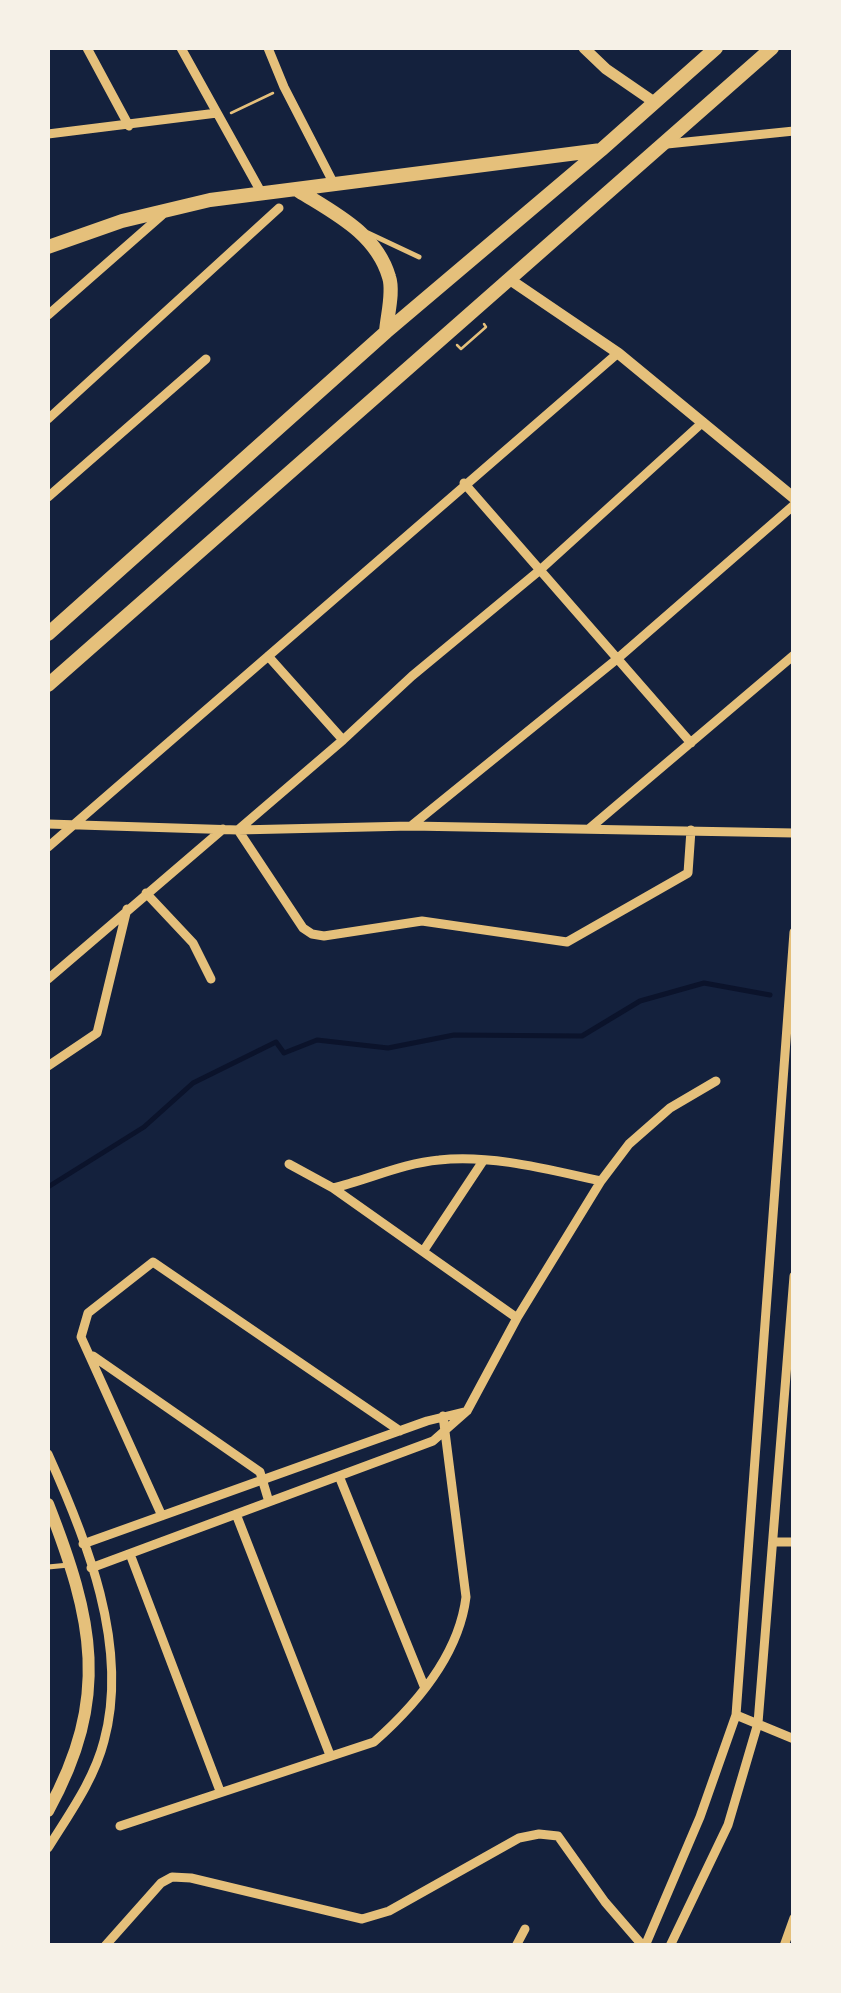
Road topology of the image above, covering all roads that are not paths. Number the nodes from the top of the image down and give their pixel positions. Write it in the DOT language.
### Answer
graph roads {
  1 [pos="87,48"];
  2 [pos="181,48"];
  3 [pos="268,48"];
  4 [pos="584,48"];
  5 [pos="716,48"];
  6 [pos="772,48"];
  7 [pos="654,102"];
  8 [pos="219,116"];
  9 [pos="130,126"];
  10 [pos="794,131"];
  11 [pos="48,134"];
  12 [pos="666,144"];
  13 [pos="601,150"];
  14 [pos="335,186"];
  15 [pos="298,191"];
  16 [pos="261,192"];
  17 [pos="279,208"];
  18 [pos="168,210"];
  19 [pos="361,230"];
  20 [pos="48,246"];
  21 [pos="419,257"];
  22 [pos="509,279"];
  23 [pos="48,315"];
  24 [pos="386,332"];
  25 [pos="618,353"];
  26 [pos="206,359"];
  27 [pos="48,420"];
  28 [pos="703,422"];
  29 [pos="464,483"];
  30 [pos="48,497"];
  31 [pos="794,501"];
  32 [pos="540,570"];
  33 [pos="48,634"];
  34 [pos="794,655"];
  35 [pos="268,656"];
  36 [pos="617,659"];
  37 [pos="48,685"];
  38 [pos="343,740"];
  39 [pos="690,743"];
  40 [pos="48,824"];
  41 [pos="74,824"];
  42 [pos="411,826"];
  43 [pos="590,828"];
  44 [pos="223,829"];
  45 [pos="238,830"];
  46 [pos="692,830"];
  47 [pos="794,833"];
  48 [pos="48,847"];
  49 [pos="146,892"];
  50 [pos="127,909"];
  51 [pos="794,932"];
  52 [pos="211,978"];
  53 [pos="48,979"];
  54 [pos="48,1066"];
  55 [pos="716,1081"];
  56 [pos="780,1136"];
  57 [pos="794,1139"];
  58 [pos="482,1161"];
  59 [pos="288,1164"];
  60 [pos="601,1181"];
  61 [pos="333,1188"];
  62 [pos="424,1250"];
  63 [pos="794,1276"];
  64 [pos="517,1318"];
  65 [pos="91,1355"];
  66 [pos="467,1411"];
  67 [pos="443,1416"];
  68 [pos="400,1431"];
  69 [pos="446,1432"];
  70 [pos="48,1454"];
  71 [pos="780,1462"];
  72 [pos="794,1462"];
  73 [pos="339,1476"];
  74 [pos="262,1482"];
  75 [pos="269,1502"];
  76 [pos="48,1504"];
  77 [pos="236,1514"];
  78 [pos="162,1516"];
  79 [pos="773,1542"];
  80 [pos="794,1542"];
  81 [pos="83,1544"];
  82 [pos="130,1554"];
  83 [pos="72,1564"];
  84 [pos="48,1568"];
  85 [pos="91,1568"];
  86 [pos="424,1686"];
  87 [pos="736,1715"];
  88 [pos="758,1723"];
  89 [pos="794,1739"];
  90 [pos="330,1755"];
  91 [pos="54,1791"];
  92 [pos="220,1791"];
  93 [pos="48,1811"];
  94 [pos="120,1826"];
  95 [pos="48,1848"];
  96 [pos="794,1918"];
  97 [pos="525,1929"];
  98 [pos="105,1946"];
  99 [pos="516,1946"];
  100 [pos="644,1946"];
  101 [pos="670,1946"];
  102 [pos="784,1946"];
  1 -- 9 [label="street"];
  2 -- 8 [label="street"];
  3 -- 14 [label="street"];
  4 -- 7 [label="street"];
  5 -- 7 [label="main road"];
  6 -- 12 [label="main road"];
  7 -- 13 [label="main road"];
  8 -- 9 [label="street"];
  8 -- 16 [label="street"];
  9 -- 11 [label="street"];
  10 -- 12 [label="street"];
  12 -- 22 [label="main road"];
  13 -- 14 [label="main road"];
  13 -- 24 [label="main road"];
  14 -- 15 [label="main road"];
  15 -- 16 [label="main road"];
  15 -- 19 [label="main road"];
  16 -- 18 [label="main road"];
  17 -- 27 [label="street"];
  18 -- 20 [label="main road"];
  18 -- 23 [label="street"];
  19 -- 21 [label="lane"];
  19 -- 24 [label="main road"];
  22 -- 25 [label="street"];
  22 -- 37 [label="main road"];
  24 -- 33 [label="main road"];
  25 -- 28 [label="street"];
  25 -- 29 [label="street"];
  26 -- 30 [label="street"];
  28 -- 31 [label="street"];
  28 -- 32 [label="street"];
  29 -- 32 [label="street"];
  29 -- 35 [label="street"];
  31 -- 36 [label="street"];
  32 -- 36 [label="street"];
  32 -- 38 [label="street"];
  34 -- 39 [label="street"];
  35 -- 38 [label="street"];
  35 -- 41 [label="street"];
  36 -- 39 [label="street"];
  36 -- 42 [label="street"];
  38 -- 45 [label="street"];
  39 -- 43 [label="street"];
  40 -- 41 [label="street"];
  41 -- 44 [label="street"];
  41 -- 48 [label="street"];
  42 -- 43 [label="street"];
  42 -- 45 [label="street"];
  43 -- 46 [label="street"];
  44 -- 45 [label="street"];
  44 -- 49 [label="street"];
  45 -- 46 [label="street"];
  46 -- 47 [label="street"];
  49 -- 50 [label="street"];
  49 -- 52 [label="street"];
  50 -- 53 [label="street"];
  50 -- 54 [label="street"];
  51 -- 56 [label="street"];
  55 -- 60 [label="street"];
  56 -- 57 [label="street"];
  56 -- 87 [label="street"];
  58 -- 60 [label="street"];
  58 -- 61 [label="street"];
  58 -- 62 [label="street"];
  59 -- 61 [label="street"];
  60 -- 64 [label="street"];
  61 -- 62 [label="street"];
  62 -- 64 [label="street"];
  63 -- 71 [label="street"];
  64 -- 66 [label="street"];
  65 -- 68 [label="street"];
  65 -- 74 [label="street"];
  65 -- 78 [label="street"];
  66 -- 67 [label="street"];
  66 -- 69 [label="street"];
  67 -- 68 [label="street"];
  67 -- 69 [label="street"];
  68 -- 74 [label="street"];
  69 -- 73 [label="street"];
  69 -- 86 [label="street"];
  70 -- 81 [label="street"];
  71 -- 72 [label="street"];
  71 -- 79 [label="street"];
  73 -- 75 [label="street"];
  73 -- 86 [label="street"];
  74 -- 75 [label="street"];
  74 -- 78 [label="street"];
  75 -- 77 [label="street"];
  76 -- 83 [label="main road"];
  77 -- 82 [label="street"];
  77 -- 90 [label="street"];
  78 -- 81 [label="street"];
  79 -- 80 [label="street"];
  79 -- 88 [label="street"];
  81 -- 85 [label="street"];
  82 -- 85 [label="street"];
  82 -- 92 [label="street"];
  83 -- 84 [label="lane"];
  83 -- 91 [label="main road"];
  85 -- 95 [label="street"];
  86 -- 90 [label="street"];
  87 -- 88 [label="street"];
  87 -- 100 [label="street"];
  88 -- 89 [label="street"];
  88 -- 101 [label="street"];
  90 -- 92 [label="street"];
  91 -- 93 [label="main road"];
  92 -- 94 [label="street"];
  96 -- 102 [label="street"];
  97 -- 99 [label="street"];
  98 -- 100 [label="street"];
}
